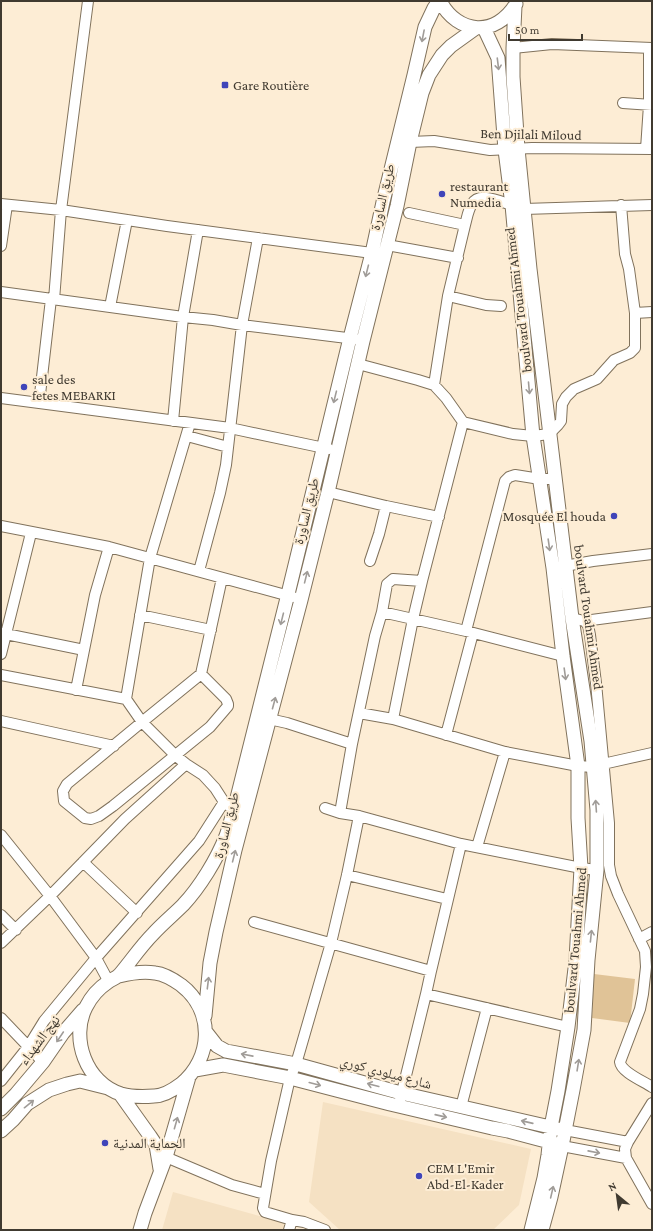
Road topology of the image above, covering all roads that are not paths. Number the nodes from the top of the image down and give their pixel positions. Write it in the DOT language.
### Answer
graph roads {
  1 [pos="88,1"];
  2 [pos="435,3"];
  3 [pos="516,3"];
  4 [pos="480,28"];
  5 [pos="513,48"];
  6 [pos="651,48"];
  7 [pos="414,75"];
  8 [pos="426,82"];
  9 [pos="623,103"];
  10 [pos="651,105"];
  11 [pos="410,142"];
  12 [pos="511,149"];
  13 [pos="649,149"];
  14 [pos="383,202"];
  15 [pos="4,204"];
  16 [pos="621,205"];
  17 [pos="652,205"];
  18 [pos="397,206"];
  19 [pos="518,207"];
  20 [pos="61,210"];
  21 [pos="409,213"];
  22 [pos="127,220"];
  23 [pos="465,225"];
  24 [pos="198,230"];
  25 [pos="258,238"];
  26 [pos="387,245"];
  27 [pos="1,246"];
  28 [pos="372,254"];
  29 [pos="458,258"];
  30 [pos="1,292"];
  31 [pos="448,296"];
  32 [pos="52,299"];
  33 [pos="501,306"];
  34 [pos="110,307"];
  35 [pos="652,312"];
  36 [pos="635,313"];
  37 [pos="184,317"];
  38 [pos="242,325"];
  39 [pos="350,338"];
  40 [pos="363,341"];
  41 [pos="358,364"];
  42 [pos="434,385"];
  43 [pos="1,398"];
  44 [pos="39,403"];
  45 [pos="173,421"];
  46 [pos="463,422"];
  47 [pos="190,423"];
  48 [pos="230,428"];
  49 [pos="549,434"];
  50 [pos="187,436"];
  51 [pos="533,436"];
  52 [pos="228,448"];
  53 [pos="323,448"];
  54 [pos="337,452"];
  55 [pos="540,478"];
  56 [pos="555,479"];
  57 [pos="328,492"];
  58 [pos="386,506"];
  59 [pos="439,517"];
  60 [pos="1,526"];
  61 [pos="31,533"];
  62 [pos="109,547"];
  63 [pos="652,554"];
  64 [pos="150,558"];
  65 [pos="370,561"];
  66 [pos="559,567"];
  67 [pos="199,571"];
  68 [pos="222,578"];
  69 [pos="422,581"];
  70 [pos="288,594"];
  71 [pos="301,600"];
  72 [pos="382,612"];
  73 [pos="652,612"];
  74 [pos="140,615"];
  75 [pos="413,619"];
  76 [pos="578,619"];
  77 [pos="211,630"];
  78 [pos="469,632"];
  79 [pos="4,633"];
  80 [pos="84,650"];
  81 [pos="1,654"];
  82 [pos="563,656"];
  83 [pos="201,674"];
  84 [pos="1,675"];
  85 [pos="76,690"];
  86 [pos="126,699"];
  87 [pos="359,713"];
  88 [pos="269,719"];
  89 [pos="393,719"];
  90 [pos="1,721"];
  91 [pos="142,722"];
  92 [pos="446,734"];
  93 [pos="352,744"];
  94 [pos="114,746"];
  95 [pos="505,752"];
  96 [pos="652,753"];
  97 [pos="176,756"];
  98 [pos="186,764"];
  99 [pos="578,766"];
  100 [pos="598,766"];
  101 [pos="229,806"];
  102 [pos="325,808"];
  103 [pos="340,813"];
  104 [pos="359,816"];
  105 [pos="1,835"];
  106 [pos="461,844"];
  107 [pos="477,847"];
  108 [pos="83,862"];
  109 [pos="581,868"];
  110 [pos="597,870"];
  111 [pos="347,875"];
  112 [pos="50,896"];
  113 [pos="448,899"];
  114 [pos="137,913"];
  115 [pos="1,914"];
  116 [pos="254,922"];
  117 [pos="16,930"];
  118 [pos="652,932"];
  119 [pos="639,939"];
  120 [pos="1,943"];
  121 [pos="331,943"];
  122 [pos="96,958"];
  123 [pos="431,971"];
  124 [pos="114,979"];
  125 [pos="426,994"];
  126 [pos="86,1008"];
  127 [pos="487,1008"];
  128 [pos="1,1018"];
  129 [pos="205,1027"];
  130 [pos="568,1027"];
  131 [pos="28,1047"];
  132 [pos="44,1062"];
  133 [pos="296,1064"];
  134 [pos="192,1074"];
  135 [pos="290,1078"];
  136 [pos="1,1081"];
  137 [pos="652,1086"];
  138 [pos="108,1088"];
  139 [pos="120,1094"];
  140 [pos="400,1099"];
  141 [pos="652,1103"];
  142 [pos="461,1107"];
  143 [pos="1,1109"];
  144 [pos="551,1127"];
  145 [pos="565,1130"];
  146 [pos="1,1131"];
  147 [pos="549,1142"];
  148 [pos="628,1142"];
  149 [pos="562,1146"];
  150 [pos="162,1155"];
  151 [pos="626,1158"];
  152 [pos="266,1194"];
  153 [pos="652,1204"];
  154 [pos="290,1225"];
  155 [pos="140,1230"];
  156 [pos="325,1230"];
  157 [pos="530,1230"];
  158 [pos="542,1230"];
  1 -- 20 [label="street"];
  2 -- 4 [label="main road"];
  2 -- 7 [label="main road, طريق الساورة, one-way"];
  3 -- 4 [label="main road, طريق الساورة"];
  3 -- 5 [label="main road, boulvard Touahmi Ahmed"];
  4 -- 8 [label="main road, طريق الساورة"];
  4 -- 12 [label="main road, boulvard Touahmi Ahmed, one-way"];
  5 -- 6 [label="street"];
  5 -- 12 [label="main road, boulvard Touahmi Ahmed"];
  6 -- 10 [label="street"];
  7 -- 8 [label="main road"];
  7 -- 14 [label="main road, طريق الساورة"];
  8 -- 11 [label="main road, طريق الساورة"];
  9 -- 10 [label="street"];
  10 -- 13 [label="street"];
  11 -- 12 [label="street, Ben Djilali Miloud"];
  11 -- 18 [label="main road, طريق الساورة"];
  12 -- 13 [label="street, Ben Djilali Miloud"];
  12 -- 19 [label="main road, boulvard Touahmi Ahmed"];
  14 -- 18 [label="main road"];
  14 -- 28 [label="main road, طريق الساورة"];
  15 -- 20 [label="street"];
  15 -- 27 [label="street"];
  16 -- 17 [label="street"];
  16 -- 19 [label="street"];
  16 -- 36 [label="street"];
  18 -- 26 [label="main road, طريق الساورة"];
  19 -- 23 [label="street"];
  19 -- 49 [label="main road, boulvard Touahmi Ahmed"];
  19 -- 51 [label="main road, boulvard Touahmi Ahmed, one-way"];
  20 -- 22 [label="street"];
  20 -- 32 [label="street"];
  21 -- 23 [label="street"];
  22 -- 24 [label="street"];
  22 -- 34 [label="street"];
  23 -- 29 [label="street"];
  24 -- 25 [label="street"];
  24 -- 37 [label="street"];
  25 -- 28 [label="street"];
  25 -- 38 [label="street"];
  26 -- 29 [label="street"];
  26 -- 40 [label="main road, طريق الساورة"];
  28 -- 39 [label="main road, طريق الساورة, one-way"];
  29 -- 31 [label="street"];
  30 -- 32 [label="street"];
  31 -- 33 [label="street"];
  31 -- 42 [label="street"];
  32 -- 34 [label="street"];
  32 -- 44 [label="street"];
  34 -- 37 [label="street"];
  35 -- 36 [label="street"];
  36 -- 49 [label="street"];
  37 -- 38 [label="street"];
  37 -- 45 [label="street"];
  38 -- 39 [label="street"];
  38 -- 48 [label="street"];
  39 -- 40 [label="street"];
  39 -- 53 [label="main road, طريق الساورة, one-way"];
  40 -- 41 [label="main road, طريق الساورة"];
  41 -- 42 [label="street"];
  41 -- 54 [label="main road, طريق الساورة"];
  42 -- 46 [label="street"];
  43 -- 44 [label="street"];
  44 -- 45 [label="street"];
  45 -- 47 [label="street"];
  46 -- 51 [label="street"];
  46 -- 59 [label="street"];
  47 -- 48 [label="street"];
  47 -- 50 [label="street"];
  48 -- 52 [label="street"];
  48 -- 53 [label="street"];
  49 -- 51 [label="street"];
  49 -- 56 [label="main road, boulvard Touahmi Ahmed"];
  50 -- 52 [label="street"];
  50 -- 64 [label="street"];
  51 -- 55 [label="main road, boulvard Touahmi Ahmed"];
  52 -- 67 [label="street"];
  53 -- 54 [label="street"];
  53 -- 70 [label="main road, طريق الساورة"];
  54 -- 57 [label="main road, طريق الساورة"];
  55 -- 56 [label="street"];
  55 -- 66 [label="main road, boulvard Touahmi Ahmed, one-way"];
  55 -- 78 [label="street"];
  56 -- 66 [label="main road, boulvard Touahmi Ahmed"];
  57 -- 58 [label="street"];
  71 -- 57 [label="main road, طريق الساورة, one-way"];
  58 -- 59 [label="street"];
  58 -- 65 [label="street"];
  59 -- 69 [label="street"];
  60 -- 61 [label="street"];
  61 -- 62 [label="street"];
  61 -- 79 [label="street"];
  62 -- 64 [label="street"];
  62 -- 80 [label="street"];
  63 -- 66 [label="street"];
  64 -- 67 [label="street"];
  64 -- 74 [label="street"];
  66 -- 76 [label="main road, boulvard Touahmi Ahmed"];
  66 -- 82 [label="main road, boulvard Touahmi Ahmed"];
  67 -- 68 [label="street"];
  68 -- 70 [label="street"];
  68 -- 77 [label="street"];
  69 -- 72 [label="street"];
  69 -- 75 [label="street"];
  70 -- 71 [label="street"];
  70 -- 101 [label="main road, طريق الساورة, one-way"];
  88 -- 71 [label="main road, طريق الساورة, one-way"];
  72 -- 75 [label="street"];
  72 -- 87 [label="street"];
  73 -- 76 [label="street"];
  74 -- 77 [label="street"];
  74 -- 86 [label="street"];
  75 -- 78 [label="street"];
  75 -- 89 [label="street"];
  76 -- 100 [label="main road, boulvard Touahmi Ahmed"];
  77 -- 83 [label="street"];
  78 -- 82 [label="street"];
  78 -- 92 [label="street"];
  79 -- 80 [label="street"];
  79 -- 81 [label="street"];
  80 -- 85 [label="street"];
  82 -- 99 [label="main road, boulvard Touahmi Ahmed, one-way"];
  83 -- 91 [label="street"];
  83 -- 97 [label="street"];
  84 -- 85 [label="street"];
  85 -- 86 [label="street"];
  86 -- 91 [label="street"];
  87 -- 89 [label="street"];
  87 -- 93 [label="street"];
  88 -- 93 [label="street"];
  129 -- 88 [label="main road, طريق الساورة, one-way"];
  89 -- 92 [label="street"];
  90 -- 94 [label="street"];
  91 -- 94 [label="street"];
  91 -- 97 [label="street"];
  92 -- 95 [label="street"];
  93 -- 103 [label="street"];
  94 -- 97 [label="street"];
  95 -- 99 [label="street"];
  95 -- 107 [label="street"];
  96 -- 100 [label="street"];
  97 -- 98 [label="street"];
  98 -- 101 [label="street"];
  98 -- 108 [label="street"];
  99 -- 100 [label="street"];
  99 -- 109 [label="main road, boulvard Touahmi Ahmed"];
  110 -- 100 [label="main road, boulvard Touahmi Ahmed, one-way"];
  100 -- 119 [label="street"];
  101 -- 114 [label="street"];
  101 -- 124 [label="main road, طريق الساورة"];
  102 -- 103 [label="street"];
  103 -- 104 [label="street"];
  104 -- 106 [label="street"];
  104 -- 111 [label="street"];
  105 -- 112 [label="street"];
  106 -- 107 [label="street"];
  106 -- 113 [label="street"];
  107 -- 109 [label="street"];
  108 -- 112 [label="street"];
  108 -- 114 [label="street"];
  109 -- 110 [label="street"];
  109 -- 130 [label="main road, boulvard Touahmi Ahmed"];
  145 -- 110 [label="main road, boulvard Touahmi Ahmed, one-way"];
  111 -- 113 [label="street"];
  111 -- 121 [label="street"];
  112 -- 117 [label="street"];
  112 -- 122 [label="street"];
  113 -- 123 [label="street"];
  114 -- 122 [label="street"];
  115 -- 117 [label="street"];
  116 -- 121 [label="street"];
  117 -- 120 [label="street"];
  118 -- 119 [label="street"];
  119 -- 137 [label="street"];
  121 -- 123 [label="street"];
  121 -- 133 [label="street"];
  122 -- 124 [label="street"];
  122 -- 131 [label="street"];
  123 -- 125 [label="street"];
  124 -- 126 [label="main road"];
  124 -- 129 [label="main road"];
  125 -- 127 [label="street"];
  125 -- 140 [label="street"];
  126 -- 132 [label="main road, نهج الشهداء, one-way"];
  126 -- 138 [label="main road"];
  127 -- 130 [label="street"];
  127 -- 142 [label="street"];
  128 -- 131 [label="street"];
  133 -- 129 [label="main road, شارع ميلودي كوري, one-way"];
  129 -- 134 [label="main road"];
  130 -- 144 [label="main road, boulvard Touahmi Ahmed"];
  131 -- 132 [label="street"];
  131 -- 136 [label="street"];
  132 -- 143 [label="main road, نهج الشهداء"];
  133 -- 135 [label="street"];
  140 -- 133 [label="main road, شارع ميلودي كوري, one-way"];
  134 -- 135 [label="main road, شارع ميلودي كوري"];
  134 -- 139 [label="main road"];
  150 -- 134 [label="main road, one-way"];
  135 -- 140 [label="main road, شارع ميلودي كوري, one-way"];
  135 -- 152 [label="street"];
  138 -- 139 [label="main road"];
  146 -- 138 [label="main road, one-way"];
  139 -- 150 [label="main road"];
  140 -- 142 [label="main road, شارع ميلودي كوري"];
  140 -- 147 [label="main road, شارع ميلودي كوري, one-way"];
  141 -- 148 [label="street"];
  144 -- 142 [label="main road, شارع ميلودي كوري, one-way"];
  144 -- 145 [label="main road, شارع ميلودي كوري"];
  144 -- 147 [label="main road, boulvard Touahmi Ahmed"];
  145 -- 148 [label="street"];
  145 -- 149 [label="main road, boulvard Touahmi Ahmed"];
  147 -- 149 [label="main road, شارع ميلودي كوري"];
  147 -- 157 [label="main road, boulvard Touahmi Ahmed"];
  148 -- 151 [label="street"];
  149 -- 151 [label="street, one-way"];
  158 -- 149 [label="main road, boulvard Touahmi Ahmed, one-way"];
  150 -- 152 [label="street"];
  150 -- 155 [label="main road"];
  151 -- 153 [label="street"];
  152 -- 154 [label="street"];
  154 -- 156 [label="street"];
}
